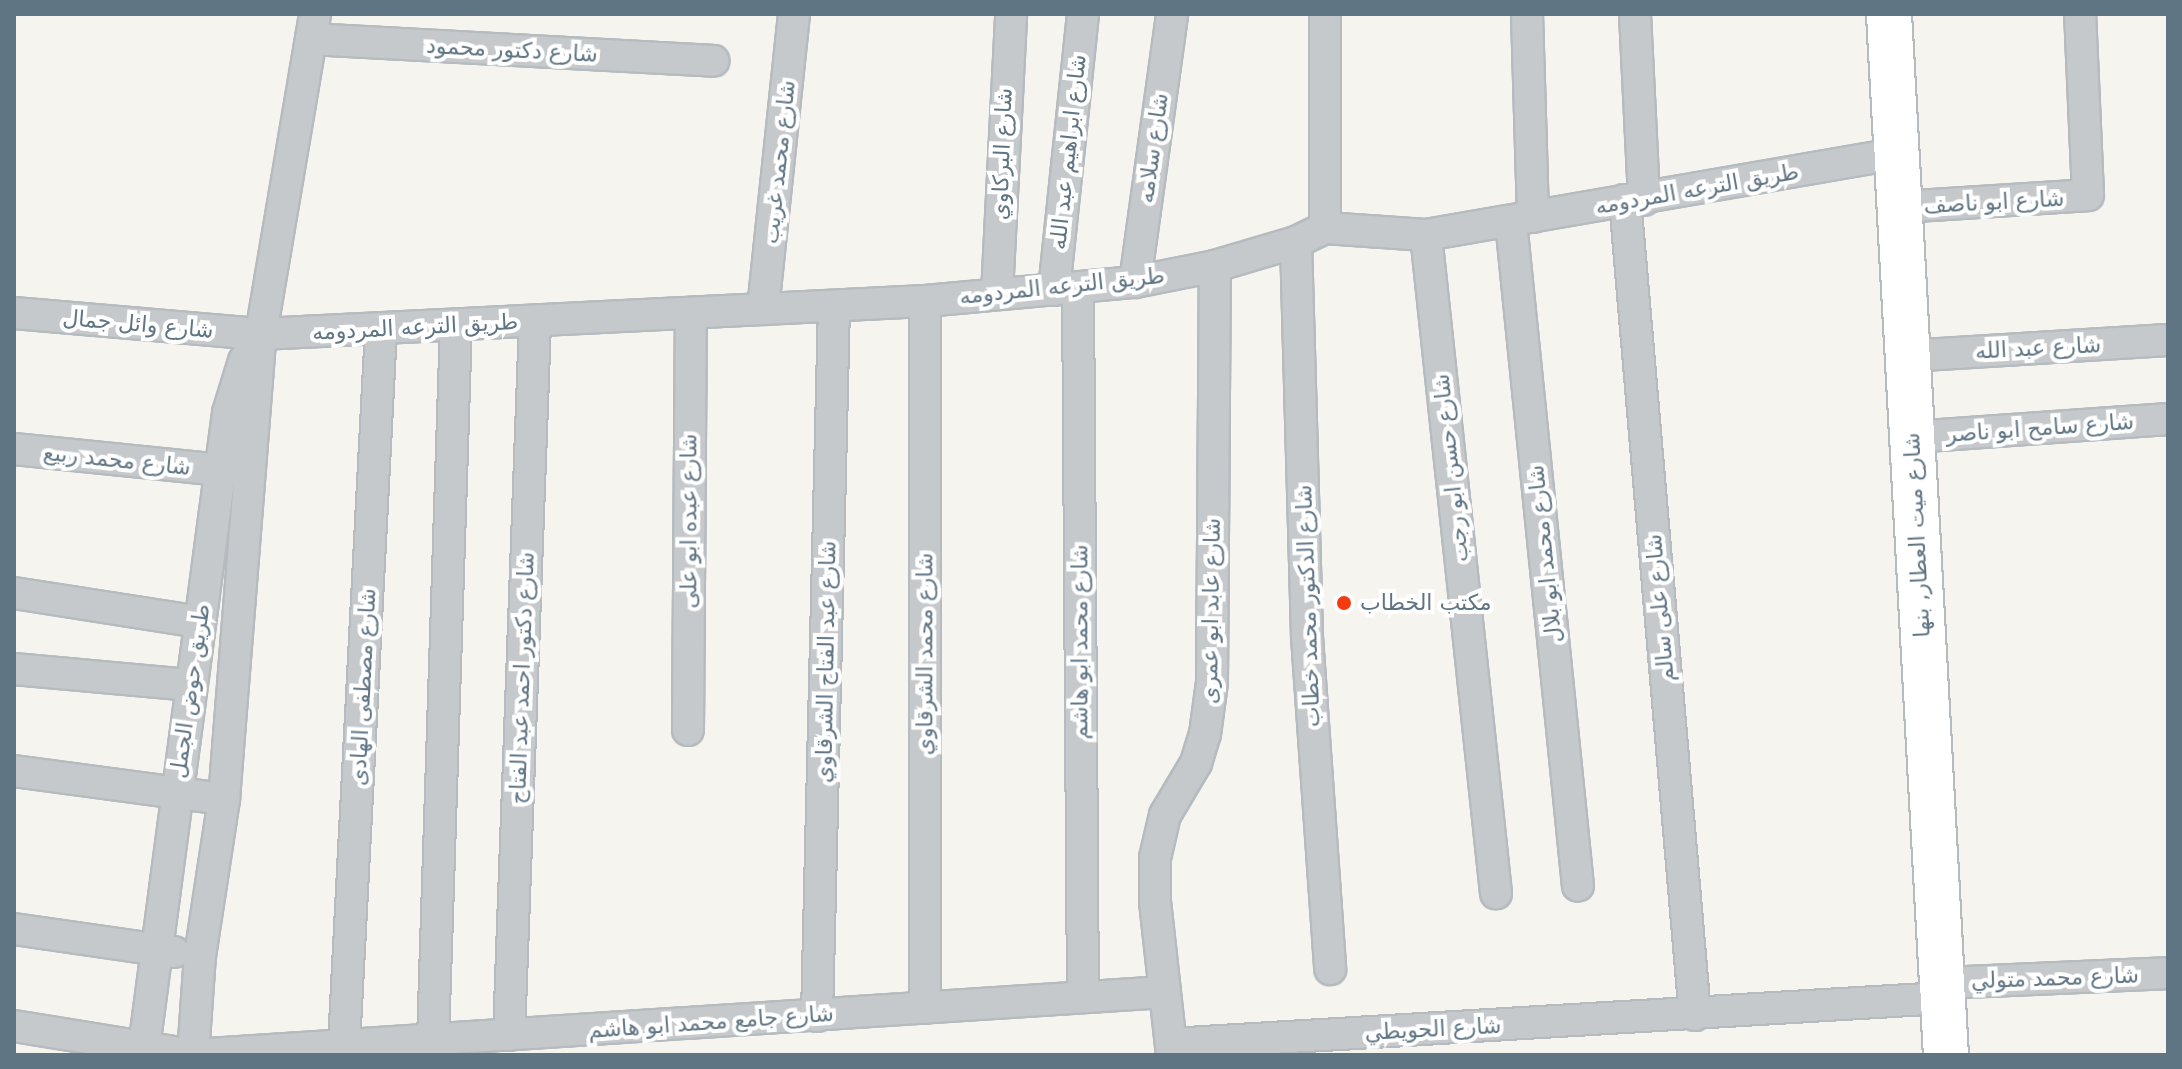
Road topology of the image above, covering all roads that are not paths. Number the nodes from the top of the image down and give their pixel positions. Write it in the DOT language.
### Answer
graph roads {
  1 [pos="794,14"];
  2 [pos="1011,14"];
  3 [pos="1083,14"];
  4 [pos="1172,14"];
  5 [pos="1325,14"];
  6 [pos="1527,14"];
  7 [pos="1635,14"];
  8 [pos="1889,14"];
  9 [pos="2080,14"];
  10 [pos="313,26"];
  11 [pos="713,61"];
  12 [pos="1897,154"];
  13 [pos="1635,200"];
  14 [pos="1899,207"];
  15 [pos="1522,220"];
  16 [pos="1325,228"];
  17 [pos="1426,235"];
  18 [pos="1296,242"];
  19 [pos="1215,266"];
  20 [pos="1135,282"];
  21 [pos="1066,288"];
  22 [pos="997,294"];
  23 [pos="925,301"];
  24 [pos="834,307"];
  25 [pos="763,309"];
  26 [pos="14,313"];
  27 [pos="691,313"];
  28 [pos="535,321"];
  29 [pos="456,325"];
  30 [pos="381,329"];
  31 [pos="261,334"];
  32 [pos="2168,340"];
  33 [pos="1907,356"];
  34 [pos="2168,419"];
  35 [pos="1912,437"];
  36 [pos="14,449"];
  37 [pos="221,470"];
  38 [pos="14,593"];
  39 [pos="199,622"];
  40 [pos="14,669"];
  41 [pos="191,685"];
  42 [pos="688,730"];
  43 [pos="14,771"];
  44 [pos="175,793"];
  45 [pos="224,799"];
  46 [pos="1578,886"];
  47 [pos="1496,893"];
  48 [pos="14,929"];
  49 [pos="156,950"];
  50 [pos="200,956"];
  51 [pos="1330,969"];
  52 [pos="2168,973"];
  53 [pos="1942,990"];
  54 [pos="1165,992"];
  55 [pos="1083,996"];
  56 [pos="925,1008"];
  57 [pos="1695,1015"];
  58 [pos="817,1016"];
  59 [pos="14,1026"];
  60 [pos="509,1035"];
  61 [pos="433,1040"];
  62 [pos="344,1045"];
  63 [pos="1171,1050"];
  64 [pos="143,1051"];
  65 [pos="193,1055"];
  66 [pos="1946,1055"];
  1 -- 25 [label="street, شارع محمد غريب"];
  2 -- 22 [label="street, شارع البركاوي"];
  3 -- 21 [label="street, شارع ابراهيم عبد الله"];
  4 -- 20 [label="street, شارع سلامه"];
  5 -- 16 [label="street"];
  6 -- 15 [label="street, شارع محمد ابو بلال"];
  7 -- 13 [label="street, شارع على سالم"];
  8 -- 12 [label="main road, شارع ميت العطار, بنها"];
  9 -- 14 [label="street, شارع ابو ناصف"];
  10 -- 11 [label="street, شارع دكتور محمود"];
  10 -- 31 [label="street, طريق حوض الجمل"];
  12 -- 13 [label="street, طريق الترعه المردومه"];
  12 -- 14 [label="main road, شارع ميت العطار, بنها"];
  13 -- 15 [label="street, طريق الترعه المردومه"];
  13 -- 57 [label="street, شارع على سالم"];
  14 -- 33 [label="main road, شارع ميت العطار, بنها"];
  15 -- 17 [label="street, طريق الترعه المردومه"];
  15 -- 46 [label="street, شارع محمد ابو بلال"];
  16 -- 17 [label="street, طريق الترعه المردومه"];
  16 -- 18 [label="street, طريق الترعه المردومه"];
  17 -- 47 [label="street, شارع حسن ابو رجب"];
  18 -- 19 [label="street, طريق الترعه المردومه"];
  18 -- 51 [label="street, شارع الدكتور محمد خطاب"];
  19 -- 20 [label="street, طريق الترعه المردومه"];
  19 -- 54 [label="street, شارع عابد ابو عمرى"];
  20 -- 21 [label="street, طريق الترعه المردومه"];
  21 -- 22 [label="street, طريق الترعه المردومه"];
  21 -- 55 [label="street, شارع محمد ابو هاشم"];
  22 -- 23 [label="street, طريق الترعه المردومه"];
  23 -- 24 [label="street, طريق الترعه المردومه"];
  23 -- 56 [label="street, شارع محمد الشرقاوي"];
  24 -- 25 [label="street, طريق الترعه المردومه"];
  24 -- 58 [label="street, شارع عبد الفتاح الشرقاوي"];
  25 -- 27 [label="street, طريق الترعه المردومه"];
  26 -- 31 [label="street, شارع وائل جمال"];
  27 -- 28 [label="street, طريق الترعه المردومه"];
  27 -- 42 [label="street, شارع عبده ابو على"];
  28 -- 29 [label="street, طريق الترعه المردومه"];
  28 -- 60 [label="street, شارع دكتور احمد عبد الفتاح"];
  29 -- 30 [label="street, طريق الترعه المردومه"];
  29 -- 61 [label="street"];
  30 -- 31 [label="street, طريق الترعه المردومه"];
  30 -- 62 [label="street, شارع مصطفى الهادى"];
  31 -- 37 [label="street, طريق حوض الجمل"];
  31 -- 45 [label="street, طريق حوض الجمل"];
  32 -- 33 [label="street, شارع عبد الله"];
  33 -- 35 [label="main road, شارع ميت العطار, بنها"];
  34 -- 35 [label="street, شارع سامح ابو ناصر"];
  35 -- 53 [label="main road, شارع ميت العطار, بنها"];
  36 -- 37 [label="street, شارع محمد ربيع"];
  37 -- 39 [label="street, طريق حوض الجمل"];
  38 -- 39 [label="street"];
  39 -- 41 [label="street, طريق حوض الجمل"];
  40 -- 41 [label="street"];
  41 -- 44 [label="street, طريق حوض الجمل"];
  43 -- 44 [label="street"];
  44 -- 45 [label="street"];
  44 -- 49 [label="street, طريق حوض الجمل"];
  45 -- 50 [label="street, طريق حوض الجمل"];
  48 -- 49 [label="street"];
  49 -- 50 [label="street"];
  49 -- 64 [label="street, طريق حوض الجمل"];
  50 -- 65 [label="street, طريق حوض الجمل"];
  52 -- 53 [label="street, شارع محمد متولي"];
  53 -- 57 [label="street, شارع محمد متولي"];
  53 -- 66 [label="main road, شارع ميت العطار, بنها"];
  54 -- 55 [label="street, شارع جامع محمد ابو هاشم"];
  54 -- 63 [label="street"];
  55 -- 56 [label="street, شارع جامع محمد ابو هاشم"];
  56 -- 58 [label="street, شارع جامع محمد ابو هاشم"];
  57 -- 63 [label="street, شارع الحويطي"];
  58 -- 60 [label="street, شارع جامع محمد ابو هاشم"];
  59 -- 64 [label="street, شارع جامع محمد ابو هاشم"];
  60 -- 61 [label="street, شارع جامع محمد ابو هاشم"];
  61 -- 62 [label="street, شارع جامع محمد ابو هاشم"];
  62 -- 65 [label="street, شارع جامع محمد ابو هاشم"];
  64 -- 65 [label="street, شارع جامع محمد ابو هاشم"];
}
